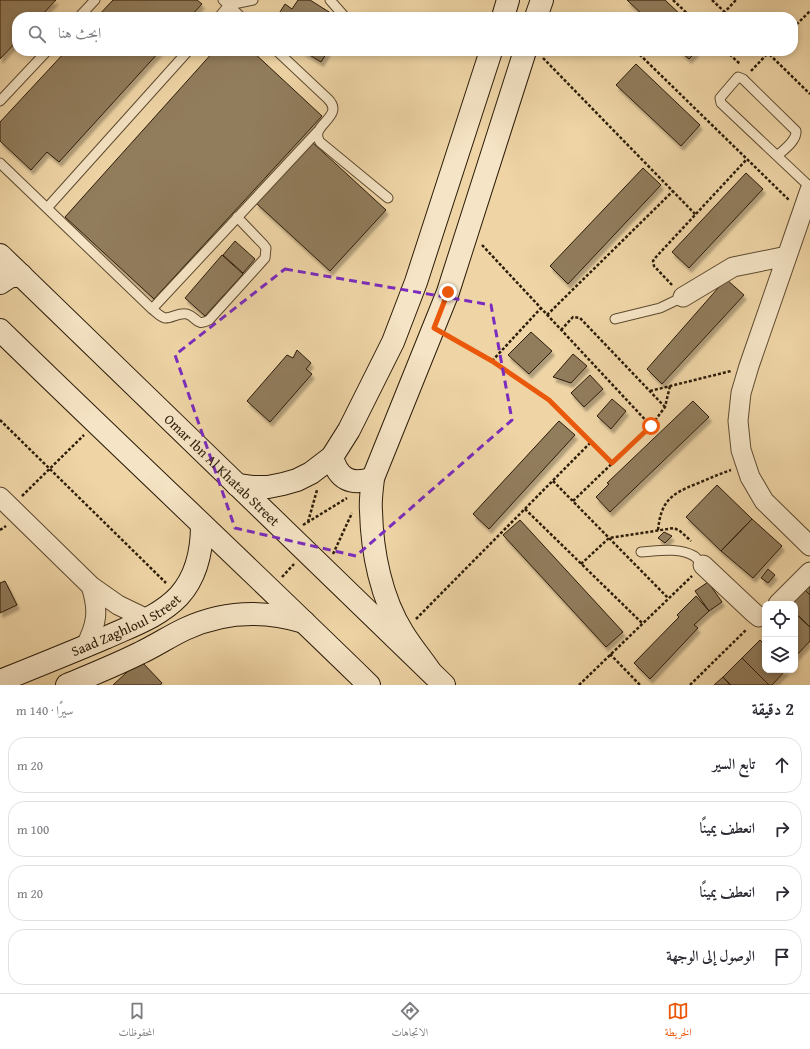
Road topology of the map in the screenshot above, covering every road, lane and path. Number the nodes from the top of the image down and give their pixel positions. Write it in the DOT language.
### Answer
graph roads {
  1 [pos="95,0"];
  2 [pos="253,0"];
  3 [pos="330,0"];
  4 [pos="508,0"];
  5 [pos="542,0"];
  6 [pos="673,0"];
  7 [pos="680,0"];
  8 [pos="712,0"];
  9 [pos="736,0"];
  10 [pos="226,3"];
  11 [pos="677,4"];
  12 [pos="810,11"];
  13 [pos="84,12"];
  14 [pos="221,12"];
  15 [pos="236,12"];
  16 [pos="340,12"];
  17 [pos="504,12"];
  18 [pos="538,12"];
  19 [pos="685,12"];
  20 [pos="725,12"];
  21 [pos="798,23"];
  22 [pos="42,56"];
  23 [pos="184,56"];
  24 [pos="282,56"];
  25 [pos="490,56"];
  26 [pos="532,56"];
  27 [pos="535,56"];
  28 [pos="641,56"];
  29 [pos="730,56"];
  30 [pos="764,56"];
  31 [pos="772,56"];
  32 [pos="746,76"];
  33 [pos="810,94"];
  34 [pos="0,101"];
  35 [pos="318,131"];
  36 [pos="778,155"];
  37 [pos="747,159"];
  38 [pos="0,163"];
  39 [pos="810,187"];
  40 [pos="810,190"];
  41 [pos="673,191"];
  42 [pos="388,198"];
  43 [pos="47,208"];
  44 [pos="802,213"];
  45 [pos="696,215"];
  46 [pos="237,217"];
  47 [pos="468,230"];
  48 [pos="0,255"];
  49 [pos="787,256"];
  50 [pos="21,275"];
  51 [pos="0,283"];
  52 [pos="683,297"];
  53 [pos="541,308"];
  54 [pos="152,309"];
  55 [pos="547,315"];
  56 [pos="615,319"];
  57 [pos="434,328"];
  58 [pos="0,330"];
  59 [pos="561,330"];
  60 [pos="492,361"];
  61 [pos="749,366"];
  62 [pos="670,386"];
  63 [pos="650,391"];
  64 [pos="665,407"];
  65 [pos="0,420"];
  66 [pos="96,424"];
  67 [pos="651,426"];
  68 [pos="591,442"];
  69 [pos="332,457"];
  70 [pos="612,463"];
  71 [pos="746,463"];
  72 [pos="50,469"];
  73 [pos="373,478"];
  74 [pos="553,481"];
  75 [pos="238,485"];
  76 [pos="349,497"];
  77 [pos="573,501"];
  78 [pos="5,502"];
  79 [pos="353,509"];
  80 [pos="525,509"];
  81 [pos="202,525"];
  82 [pos="658,530"];
  83 [pos="289,534"];
  84 [pos="810,546"];
  85 [pos="307,551"];
  86 [pos="641,552"];
  87 [pos="703,565"];
  88 [pos="326,570"];
  89 [pos="810,572"];
  90 [pos="91,586"];
  91 [pos="270,589"];
  92 [pos="179,596"];
  93 [pos="668,598"];
  94 [pos="781,601"];
  95 [pos="762,616"];
  96 [pos="147,619"];
  97 [pos="305,622"];
  98 [pos="198,623"];
  99 [pos="642,624"];
  100 [pos="402,632"];
  101 [pos="84,647"];
  102 [pos="610,654"];
  103 [pos="437,678"];
  104 [pos="14,680"];
  105 [pos="67,685"];
  106 [pos="369,685"];
  107 [pos="579,685"];
  108 [pos="640,685"];
  109 [pos="690,685"];
  1 -- 13 [label="lane"];
  2 -- 10 [label="lane"];
  3 -- 16 [label="lane"];
  4 -- 17 [label="street"];
  5 -- 18 [label="street"];
  6 -- 11 [label="path"];
  7 -- 11 [label="path"];
  8 -- 20 [label="path"];
  9 -- 20 [label="path"];
  10 -- 14 [label="lane"];
  10 -- 15 [label="lane"];
  11 -- 19 [label="path"];
  12 -- 21 [label="path"];
  22 -- 34 [label="lane"];
  23 -- 43 [label="lane"];
  24 -- 35 [label="lane"];
  25 -- 69 [label="street"];
  26 -- 47 [label="street"];
  27 -- 41 [label="path"];
  28 -- 37 [label="path"];
  29 -- 32 [label="path"];
  30 -- 32 [label="path"];
  31 -- 33 [label="path"];
  32 -- 36 [label="lane"];
  32 -- 36 [label="lane"];
  35 -- 42 [label="lane"];
  35 -- 46 [label="lane"];
  36 -- 39 [label="lane"];
  37 -- 44 [label="path"];
  37 -- 45 [label="path"];
  38 -- 43 [label="lane"];
  40 -- 44 [label="street"];
  41 -- 45 [label="path"];
  41 -- 55 [label="path"];
  43 -- 54 [label="lane"];
  44 -- 49 [label="street"];
  45 -- 52 [label="path"];
  46 -- 54 [label="lane"];
  46 -- 54 [label="lane"];
  47 -- 53 [label="path"];
  47 -- 57 [label="street"];
  48 -- 50 [label="street, Omar Ibn Al Khatab Street"];
  49 -- 52 [label="street"];
  49 -- 61 [label="street"];
  50 -- 51 [label="street"];
  50 -- 75 [label="street, Omar Ibn Al Khatab Street"];
  52 -- 56 [label="lane"];
  53 -- 55 [label="path"];
  53 -- 60 [label="path"];
  55 -- 59 [label="path"];
  57 -- 60 [label="path"];
  57 -- 73 [label="street"];
  58 -- 66 [label="street"];
  59 -- 63 [label="path"];
  59 -- 67 [label="path"];
  60 -- 68 [label="path"];
  61 -- 62 [label="path"];
  61 -- 71 [label="street"];
  62 -- 63 [label="path"];
  62 -- 64 [label="path"];
  63 -- 64 [label="path"];
  64 -- 67 [label="path"];
  65 -- 72 [label="path"];
  66 -- 72 [label="path"];
  66 -- 81 [label="street"];
  67 -- 70 [label="path"];
  68 -- 70 [label="path"];
  68 -- 74 [label="path"];
  69 -- 73 [label="street"];
  69 -- 75 [label="street"];
  70 -- 77 [label="path"];
  71 -- 82 [label="path"];
  71 -- 84 [label="street"];
  72 -- 78 [label="path"];
  72 -- 92 [label="path"];
  73 -- 100 [label="street"];
  74 -- 77 [label="path"];
  74 -- 80 [label="path"];
  75 -- 83 [label="street, Omar Ibn Al Khatab Street"];
  76 -- 83 [label="path"];
  77 -- 93 [label="path"];
  78 -- 90 [label="street"];
  79 -- 88 [label="path"];
  80 -- 99 [label="path"];
  80 -- 100 [label="path"];
  81 -- 91 [label="street"];
  81 -- 92 [label="street, Saad Zaghloul Street"];
  83 -- 85 [label="street, Omar Ibn Al Khatab Street"];
  85 -- 88 [label="street, Omar Ibn Al Khatab Street"];
  85 -- 91 [label="path"];
  86 -- 87 [label="lane"];
  87 -- 93 [label="path"];
  87 -- 95 [label="street"];
  88 -- 103 [label="street, Omar Ibn Al Khatab Street"];
  89 -- 94 [label="street"];
  90 -- 96 [label="street"];
  90 -- 101 [label="street"];
  91 -- 97 [label="street"];
  92 -- 96 [label="street, Saad Zaghloul Street"];
  92 -- 98 [label="street"];
  93 -- 99 [label="path"];
  95 -- 109 [label="path"];
  96 -- 101 [label="street, Saad Zaghloul Street"];
  97 -- 98 [label="street"];
  97 -- 106 [label="street"];
  98 -- 105 [label="street"];
  99 -- 102 [label="path"];
  100 -- 103 [label="street"];
  101 -- 104 [label="street, Saad Zaghloul Street"];
  102 -- 107 [label="path"];
  102 -- 108 [label="path"];
}
